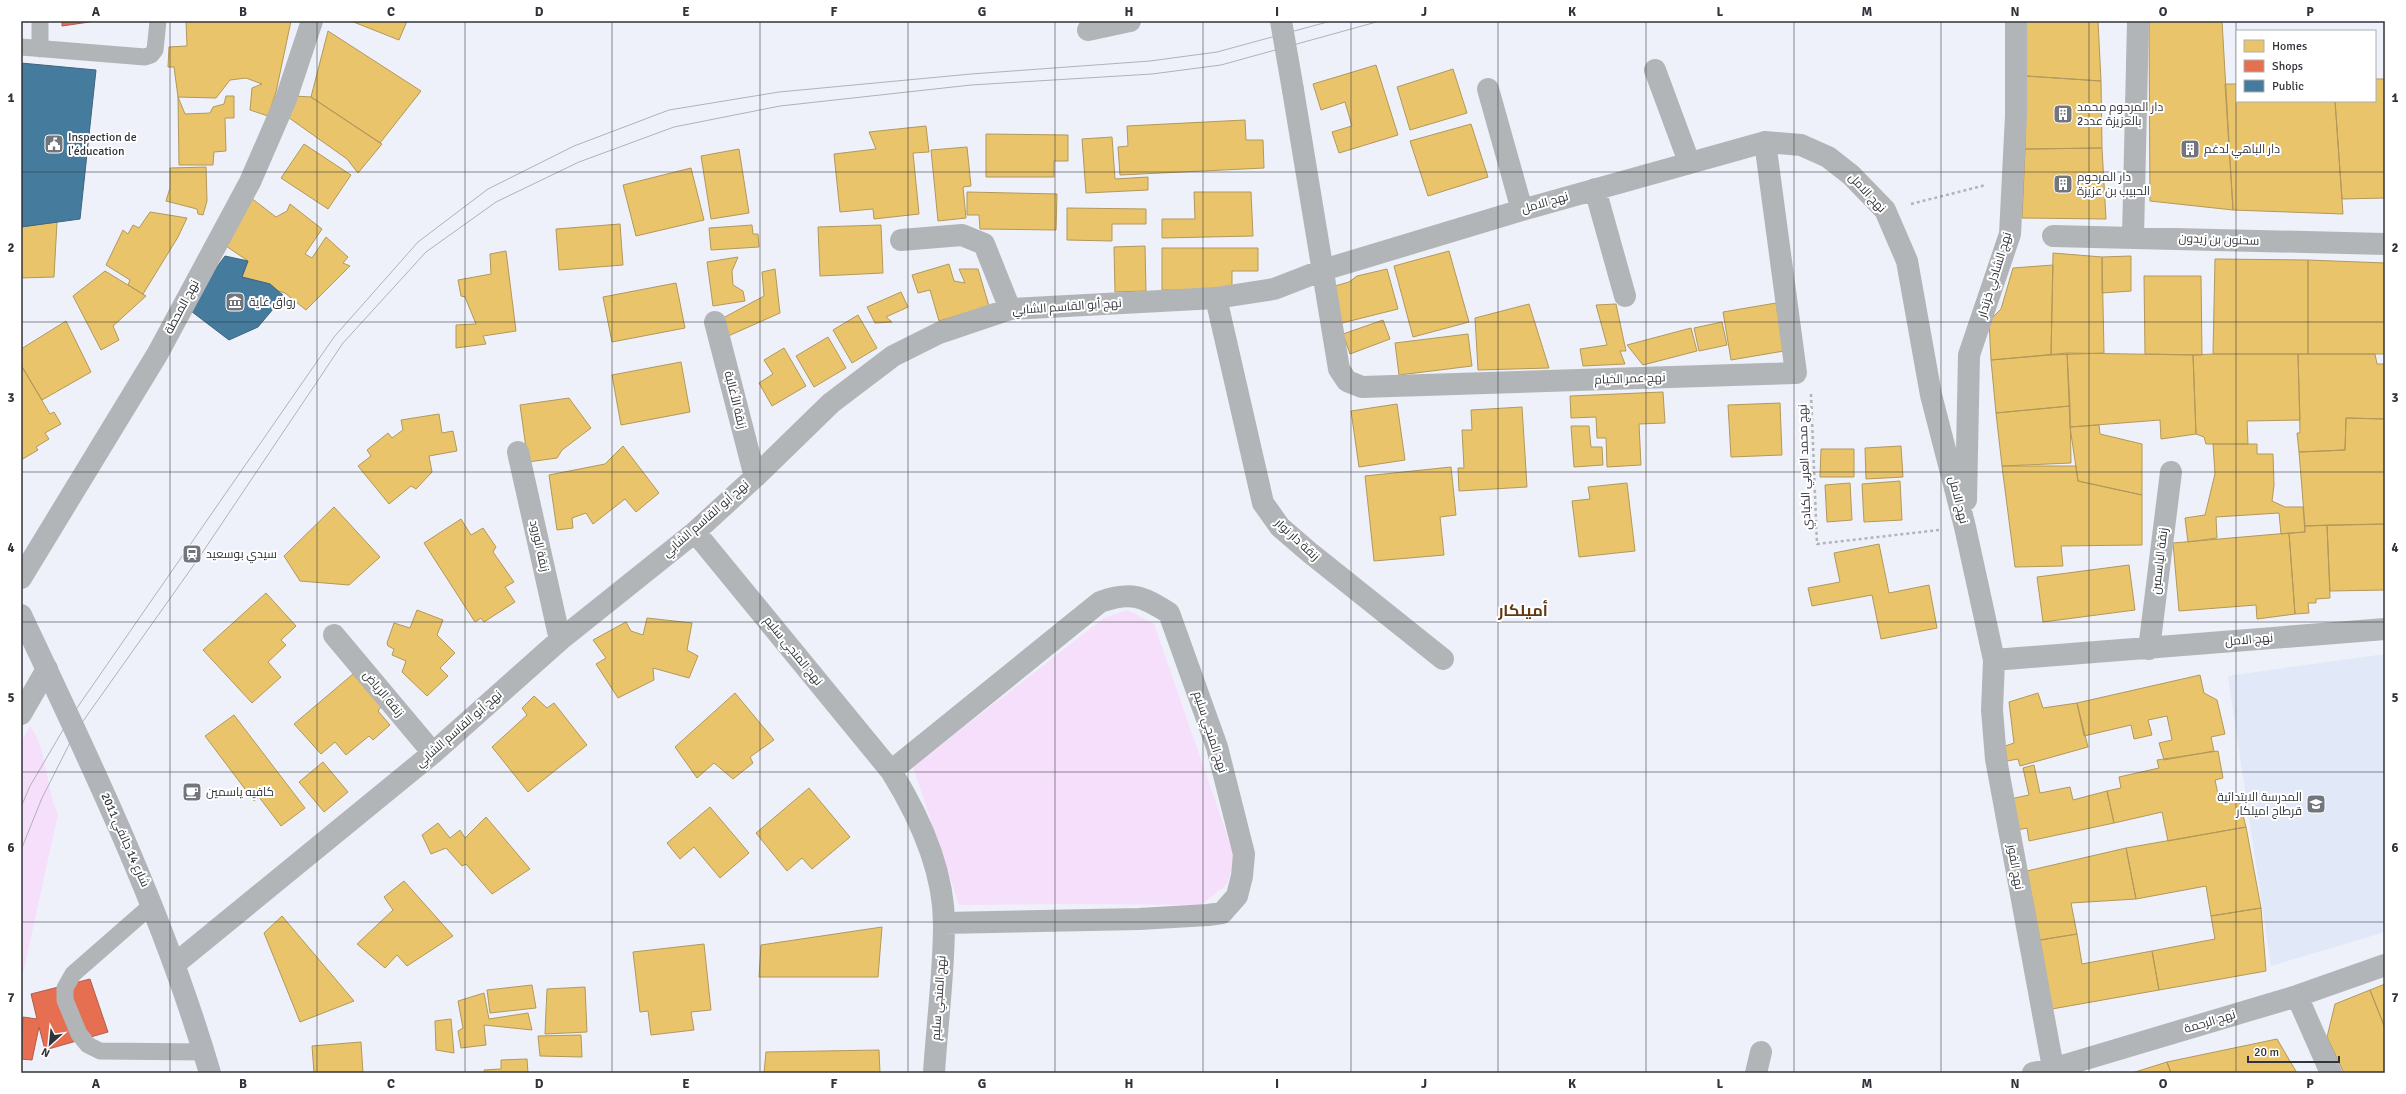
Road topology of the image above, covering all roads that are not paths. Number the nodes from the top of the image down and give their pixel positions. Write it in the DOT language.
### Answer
graph roads {
  1 [pos="40,21"];
  2 [pos="158,21"];
  3 [pos="312,21"];
  4 [pos="1130,21"];
  5 [pos="1281,21"];
  6 [pos="2016,21"];
  7 [pos="2138,21"];
  8 [pos="1088,30"];
  9 [pos="21,47"];
  10 [pos="40,49"];
  11 [pos="1654,70"];
  12 [pos="1488,89"];
  13 [pos="1765,142"];
  14 [pos="1689,162"];
  15 [pos="1595,189"];
  16 [pos="1522,210"];
  17 [pos="2053,236"];
  18 [pos="2133,237"];
  19 [pos="901,240"];
  20 [pos="2385,244"];
  21 [pos="1323,270"];
  22 [pos="1625,296"];
  23 [pos="1216,298"];
  24 [pos="1010,309"];
  25 [pos="715,322"];
  26 [pos="518,452"];
  27 [pos="2171,472"];
  28 [pos="755,477"];
  29 [pos="1966,527"];
  30 [pos="695,532"];
  31 [pos="21,578"];
  32 [pos="21,615"];
  33 [pos="2385,629"];
  34 [pos="334,635"];
  35 [pos="560,640"];
  36 [pos="2149,649"];
  37 [pos="1443,659"];
  38 [pos="1994,660"];
  39 [pos="47,669"];
  40 [pos="21,714"];
  41 [pos="433,753"];
  42 [pos="891,771"];
  43 [pos="153,904"];
  44 [pos="944,923"];
  45 [pos="175,964"];
  46 [pos="2385,965"];
  47 [pos="2297,996"];
  48 [pos="204,1052"];
  49 [pos="1761,1052"];
  50 [pos="2047,1072"];
  51 [pos="210,1073"];
  52 [pos="934,1073"];
  53 [pos="1756,1073"];
  54 [pos="2330,1073"];
  1 -- 10 [label="lane"];
  2 -- 10 [label="lane"];
  3 -- 31 [label="street, نهج المحطة"];
  4 -- 8 [label="street"];
  5 -- 21 [label="street, bridge"];
  6 -- 29 [label="street, نهج الشادلي خزندار"];
  7 -- 18 [label="street"];
  9 -- 10 [label="lane"];
  11 -- 14 [label="street"];
  12 -- 16 [label="street"];
  13 -- 14 [label="street, نهج الامل"];
  13 -- 21 [label="street, نهج عمر الخيام"];
  13 -- 29 [label="street, نهج الامل"];
  14 -- 15 [label="street, نهج الامل"];
  15 -- 16 [label="street, نهج الامل"];
  15 -- 22 [label="street"];
  16 -- 21 [label="street, نهج الامل"];
  17 -- 18 [label="street, سحنون بن زيدون"];
  18 -- 20 [label="street, سحنون بن زيدون"];
  19 -- 24 [label="street"];
  21 -- 23 [label="street, نهج أبو القاسم الشابي"];
  23 -- 24 [label="street, نهج أبو القاسم الشابي"];
  23 -- 37 [label="street, زنقة دار نوار"];
  24 -- 28 [label="street, نهج أبو القاسم الشابي"];
  25 -- 28 [label="street, زنقة الأغالبة"];
  26 -- 35 [label="street, زنقة الورود"];
  27 -- 36 [label="street, زنقة الياسمين"];
  28 -- 30 [label="street, نهج أبو القاسم الشابي"];
  29 -- 38 [label="street, نهج الامل"];
  30 -- 35 [label="street, نهج أبو القاسم الشابي"];
  30 -- 42 [label="street, نهج المنجي سليم"];
  32 -- 39 [label="main road, شارع 14 جانفي 2011"];
  33 -- 36 [label="street, نهج الامل"];
  34 -- 41 [label="street, زنقة الرياض"];
  35 -- 41 [label="street, نهج أبو القاسم الشابي"];
  36 -- 38 [label="street, نهج الامل"];
  38 -- 50 [label="street, نهج الفوز"];
  39 -- 40 [label="street"];
  39 -- 43 [label="main road, شارع 14 جانفي 2011"];
  41 -- 45 [label="street, نهج أبو القاسم الشابي"];
  42 -- 44 [label="street, نهج المنجي سليم"];
  42 -- 44 [label="street, نهج المنجي سليم"];
  43 -- 45 [label="main road, شارع 14 جانفي 2011"];
  43 -- 48 [label="lane"];
  44 -- 52 [label="street, نهج المنجي سليم"];
  45 -- 48 [label="main road, شارع 14 جانفي 2011"];
  46 -- 47 [label="street, نهج الرحمة"];
  47 -- 50 [label="street, نهج الرحمة"];
  47 -- 54 [label="street"];
  48 -- 51 [label="main road, شارع 14 جانفي 2011"];
  49 -- 53 [label="street"];
}
